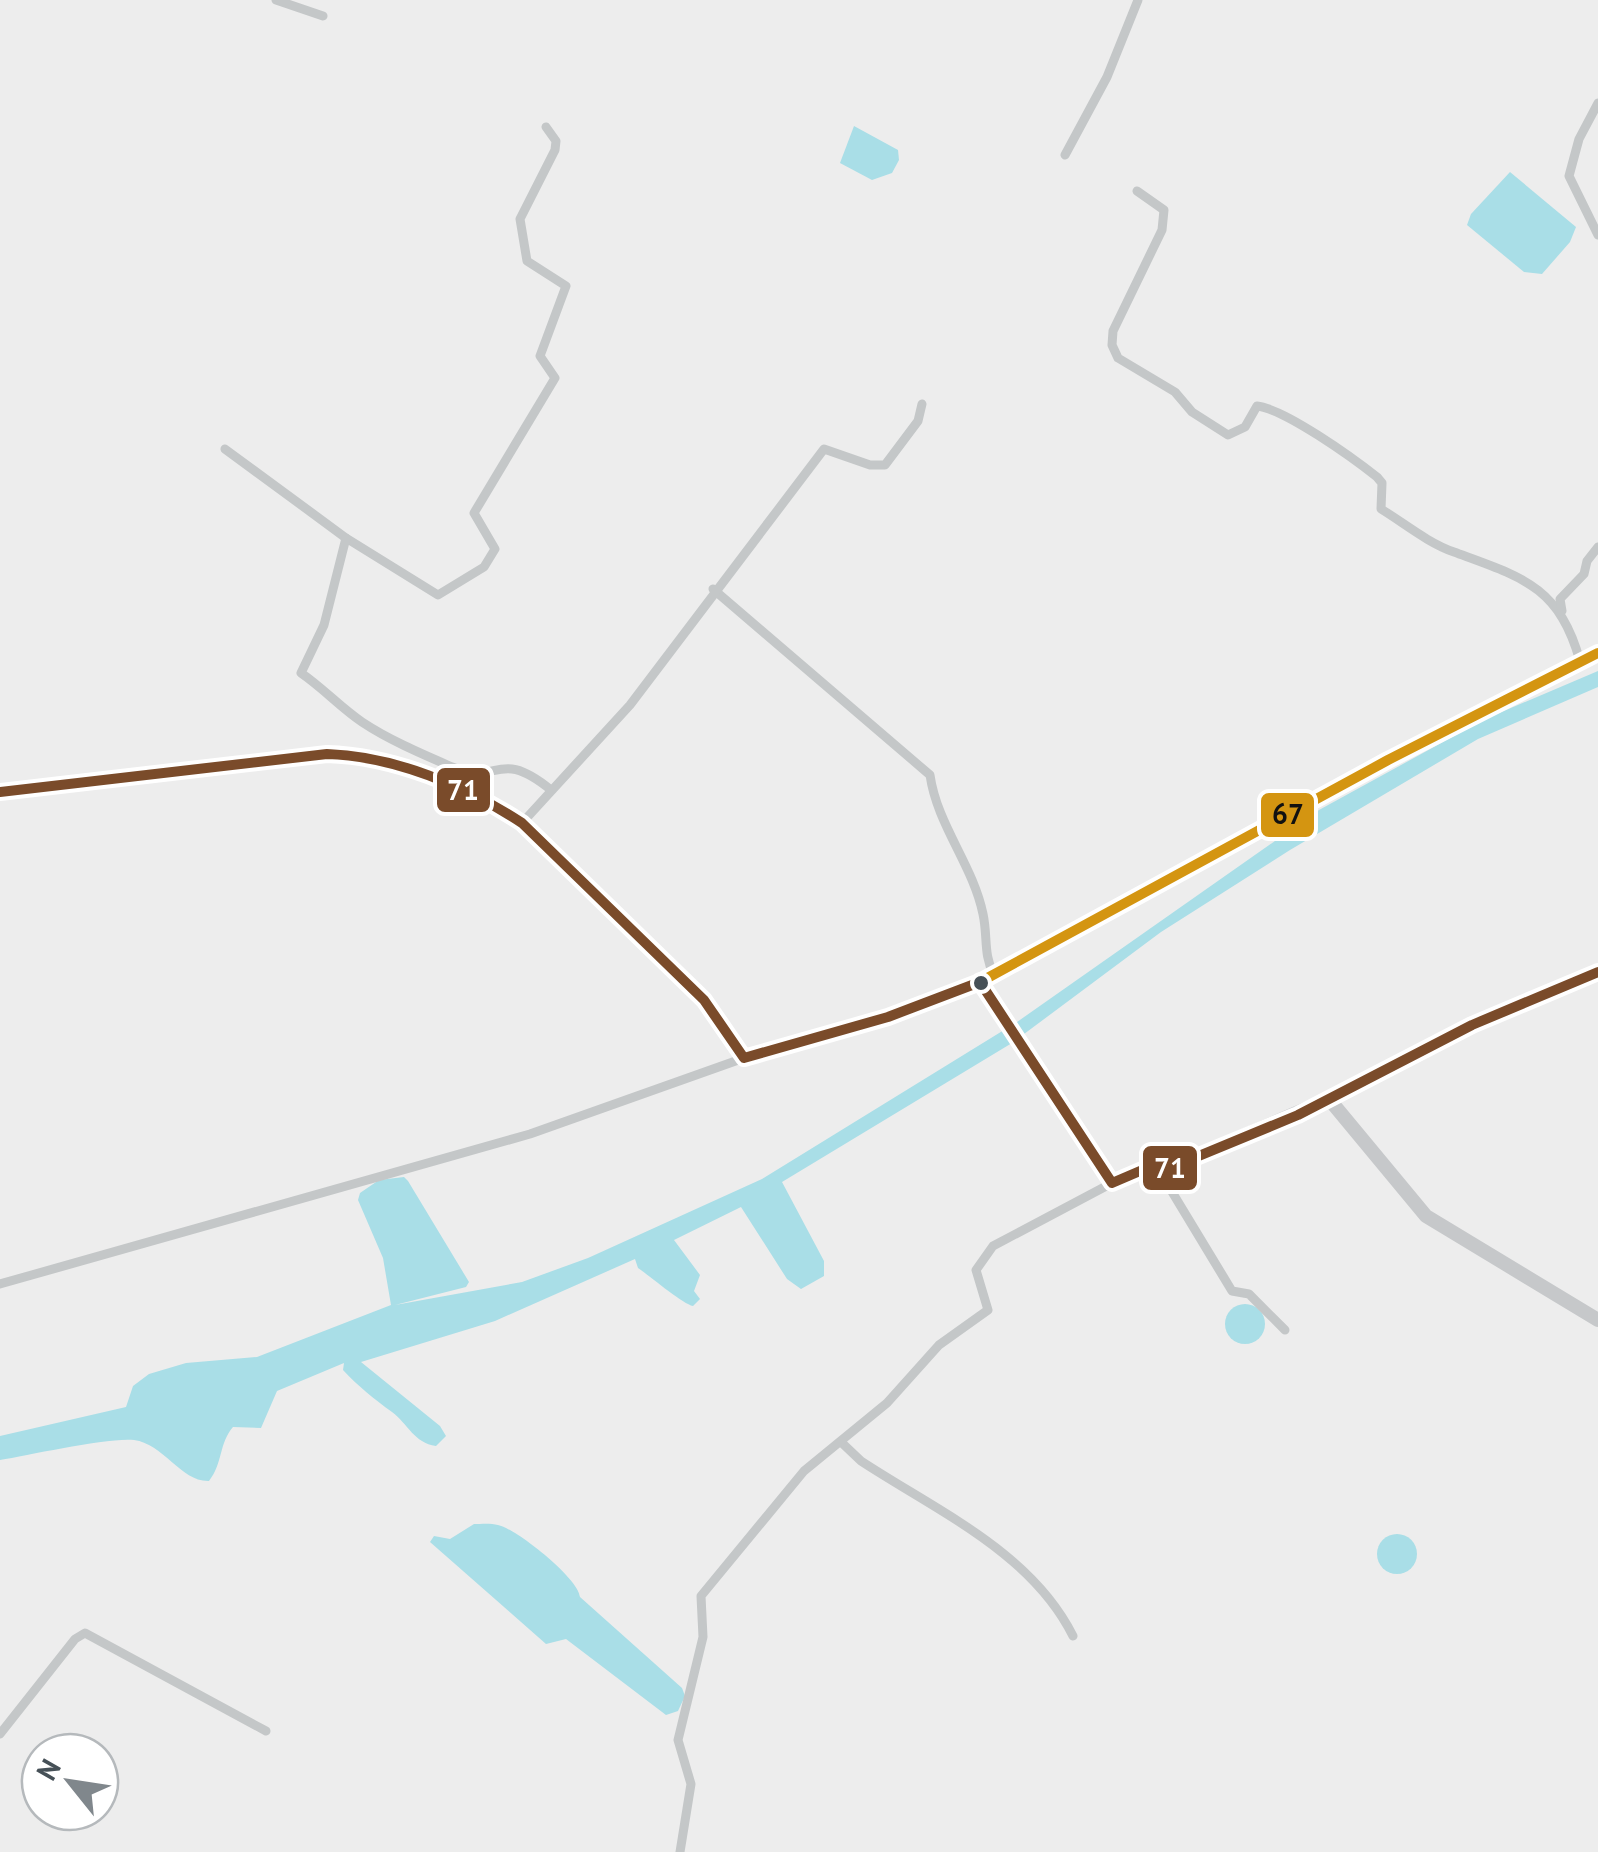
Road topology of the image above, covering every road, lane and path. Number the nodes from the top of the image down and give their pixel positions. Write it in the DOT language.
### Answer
graph roads {
  1 [pos="276,0"];
  2 [pos="1138,0"];
  3 [pos="323,16"];
  4 [pos="1598,103"];
  5 [pos="546,127"];
  6 [pos="1064,155"];
  7 [pos="1138,191"];
  8 [pos="1598,235"];
  9 [pos="922,404"];
  10 [pos="225,449"];
  11 [pos="346,538"];
  12 [pos="1598,547"];
  13 [pos="713,589"];
  14 [pos="1562,613"];
  15 [pos="1598,653"];
  16 [pos="1580,661"];
  17 [pos="551,790"];
  18 [pos="0,792"];
  19 [pos="522,823"];
  20 [pos="1598,972"];
  21 [pos="987,979"];
  22 [pos="744,1058"];
  23 [pos="1328,1099"];
  24 [pos="1160,1172"];
  25 [pos="1112,1183"];
  26 [pos="0,1284"];
  27 [pos="1598,1320"];
  28 [pos="1285,1330"];
  29 [pos="841,1442"];
  30 [pos="1073,1636"];
  31 [pos="266,1732"];
  32 [pos="0,1734"];
  33 [pos="680,1852"];
  1 -- 3 [label="street"];
  2 -- 6 [label="street"];
  4 -- 8 [label="street"];
  5 -- 11 [label="street"];
  7 -- 14 [label="street"];
  9 -- 13 [label="street"];
  10 -- 11 [label="street"];
  11 -- 17 [label="street"];
  12 -- 14 [label="street"];
  13 -- 17 [label="street"];
  13 -- 21 [label="street"];
  14 -- 16 [label="street"];
  15 -- 16 [label="street"];
  16 -- 21 [label="street"];
  17 -- 19 [label="street"];
  18 -- 19 [label="main road"];
  19 -- 22 [label="main road"];
  20 -- 23 [label="street"];
  21 -- 22 [label="main road"];
  21 -- 25 [label="main road"];
  22 -- 26 [label="street"];
  23 -- 24 [label="main road"];
  23 -- 27 [label="main road"];
  24 -- 25 [label="main road"];
  24 -- 28 [label="street"];
  25 -- 29 [label="street"];
  29 -- 30 [label="street"];
  29 -- 33 [label="street"];
  31 -- 32 [label="street"];
}
